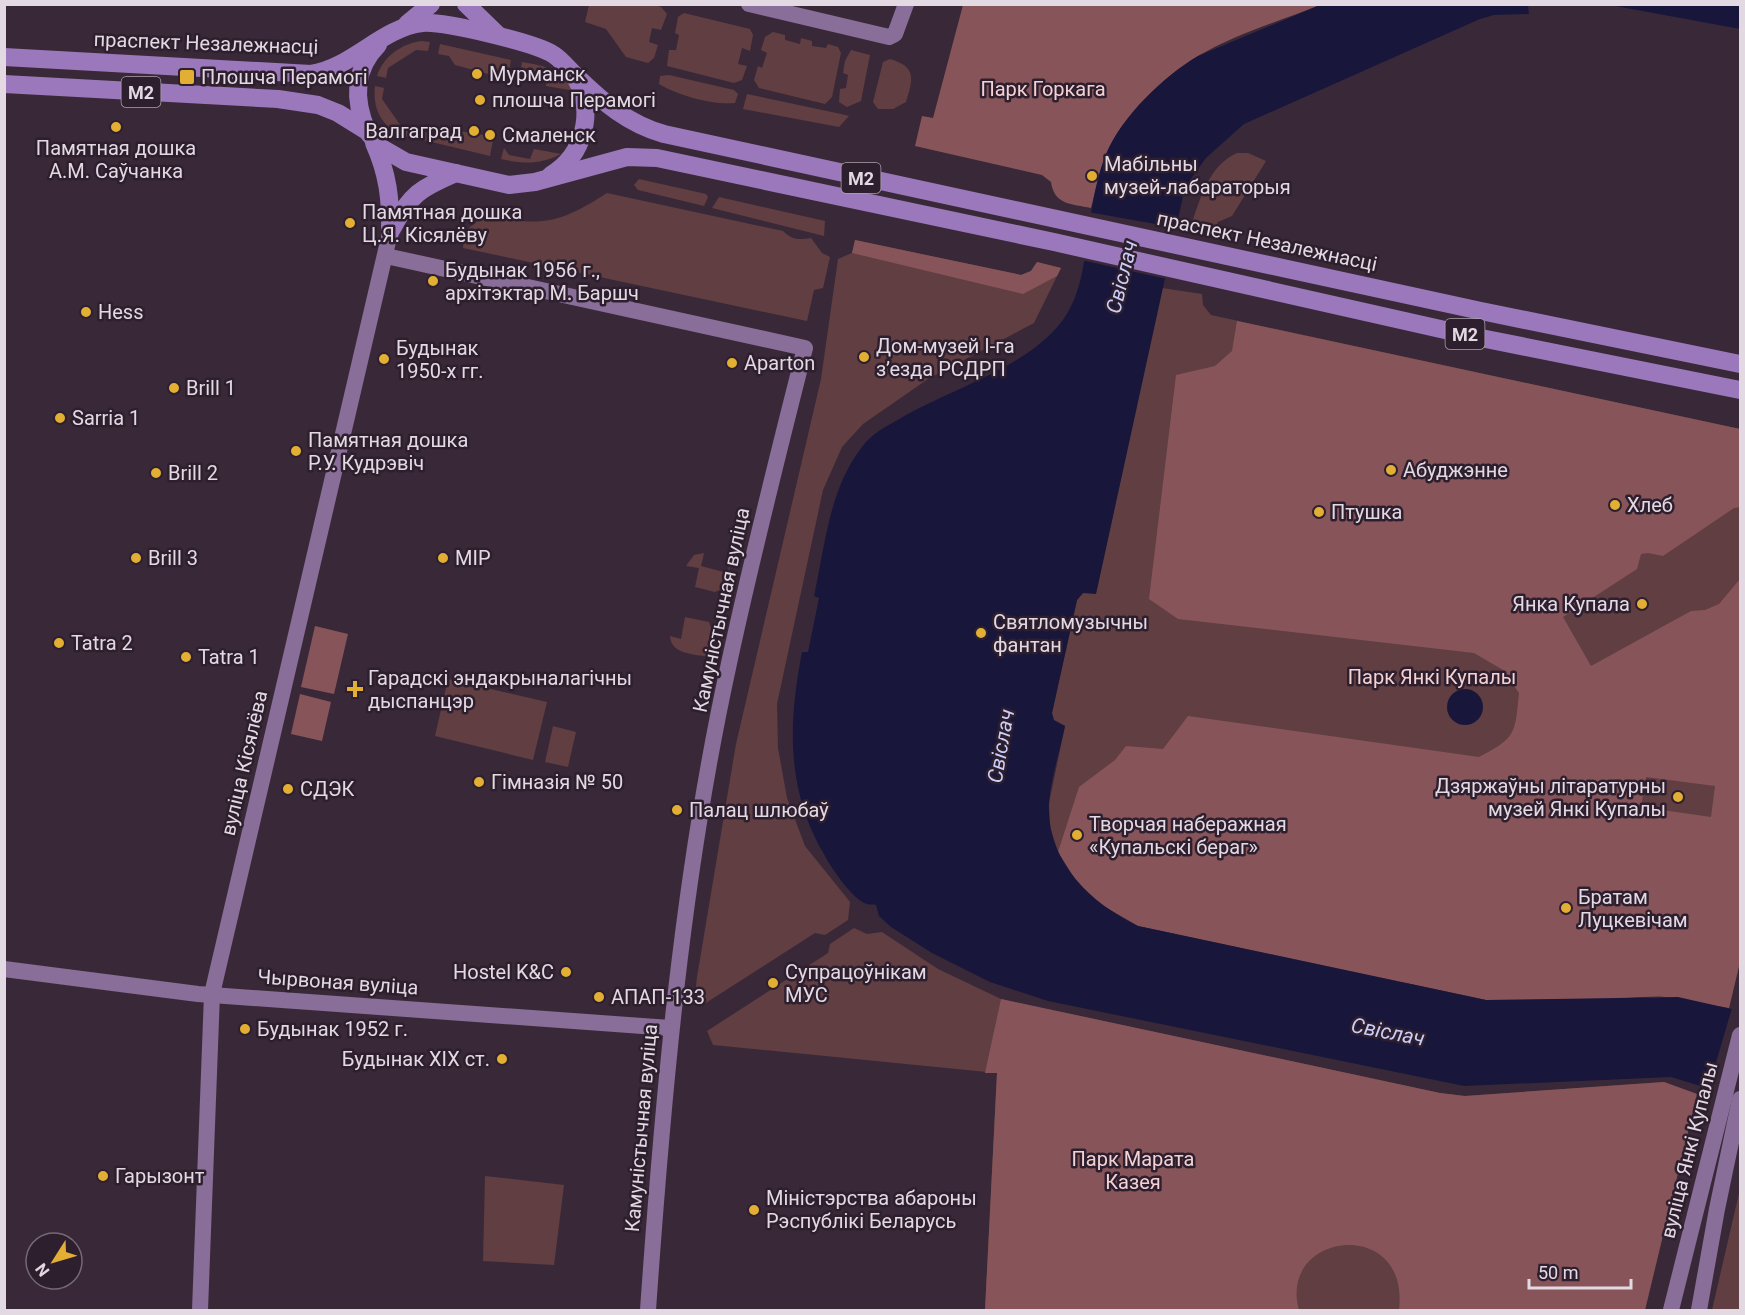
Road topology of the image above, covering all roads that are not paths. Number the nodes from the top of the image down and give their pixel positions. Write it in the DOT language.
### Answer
graph roads {
  1 [pos="431,4"];
  2 [pos="466,4"];
  3 [pos="749,4"];
  4 [pos="906,4"];
  5 [pos="402,28"];
  6 [pos="499,37"];
  7 [pos="383,39"];
  8 [pos="4,57"];
  9 [pos="572,72"];
  10 [pos="4,84"];
  11 [pos="370,135"];
  12 [pos="456,172"];
  13 [pos="544,179"];
  14 [pos="390,233"];
  15 [pos="386,256"];
  16 [pos="1740,364"];
  17 [pos="1740,390"];
  18 [pos="4,969"];
  19 [pos="212,994"];
  20 [pos="670,1028"];
  21 [pos="1740,1035"];
  22 [pos="1735,1098"];
  23 [pos="200,1311"];
  24 [pos="648,1311"];
  25 [pos="1671,1311"];
  26 [pos="1699,1311"];
  1 -- 5 [label="main road"];
  2 -- 6 [label="main road"];
  3 -- 4 [label="street"];
  5 -- 6 [label="main road, праспект Незалежнасці / М2"];
  5 -- 7 [label="main road, праспект Незалежнасці / М2"];
  6 -- 9 [label="main road, праспект Незалежнасці / М2"];
  7 -- 8 [label="main road, праспект Незалежнасці / М2"];
  7 -- 11 [label="main road, М2"];
  9 -- 13 [label="main road, М2"];
  9 -- 16 [label="main road, праспект Незалежнасці / М2"];
  10 -- 11 [label="main road, М2"];
  11 -- 12 [label="main road, М2"];
  11 -- 14 [label="main road"];
  12 -- 13 [label="main road, М2"];
  12 -- 14 [label="main road"];
  13 -- 17 [label="main road, М2"];
  14 -- 15 [label="street, вуліца Кісялёва"];
  15 -- 19 [label="street, вуліца Кісялёва"];
  15 -- 20 [label="street, Камуністычная вуліца"];
  18 -- 19 [label="street, Чырвоная вуліца"];
  19 -- 20 [label="street, Чырвоная вуліца"];
  19 -- 23 [label="street, вуліца Кісялёва"];
  20 -- 24 [label="street, Камуністычная вуліца"];
  21 -- 22 [label="street, вуліца Янкі Купалы"];
  22 -- 25 [label="street, вуліца Янкі Купалы"];
  22 -- 26 [label="street, вуліца Янкі Купалы"];
}
